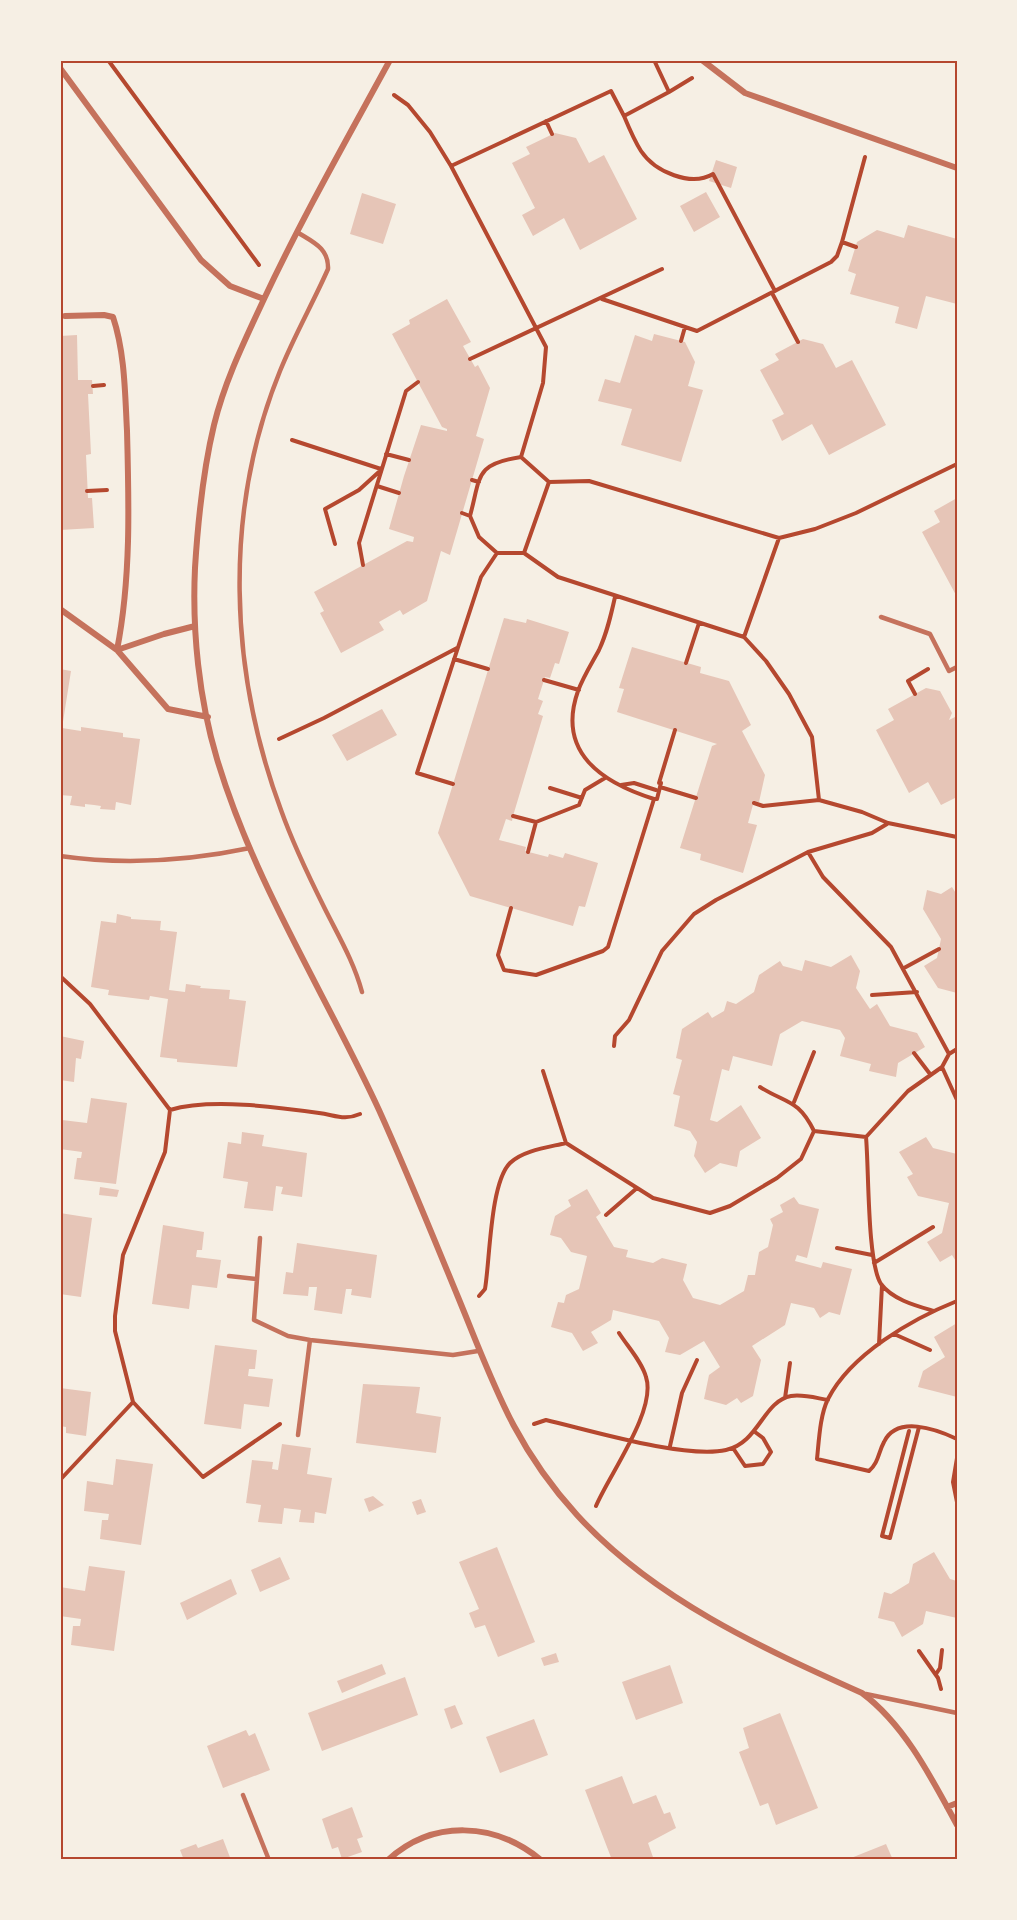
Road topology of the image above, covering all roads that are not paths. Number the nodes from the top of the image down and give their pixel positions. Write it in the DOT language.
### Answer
graph roads {
  1 [pos="390,60"];
  2 [pos="702,60"];
  3 [pos="60,68"];
  4 [pos="957,168"];
  5 [pos="297,232"];
  6 [pos="264,299"];
  7 [pos="65,316"];
  8 [pos="60,609"];
  9 [pos="881,617"];
  10 [pos="195,626"];
  11 [pos="117,650"];
  12 [pos="957,667"];
  13 [pos="208,717"];
  14 [pos="250,848"];
  15 [pos="60,856"];
  16 [pos="362,992"];
  17 [pos="260,1238"];
  18 [pos="229,1276"];
  19 [pos="257,1279"];
  20 [pos="310,1340"];
  21 [pos="478,1351"];
  22 [pos="298,1435"];
  23 [pos="862,1694"];
  24 [pos="957,1713"];
  25 [pos="243,1795"];
  26 [pos="957,1803"];
  27 [pos="947,1807"];
  28 [pos="957,1825"];
  29 [pos="269,1860"];
  30 [pos="388,1860"];
  31 [pos="541,1860"];
  1 -- 5 [label="street"];
  2 -- 4 [label="street"];
  3 -- 6 [label="street"];
  5 -- 6 [label="street"];
  5 -- 16 [label="lane"];
  6 -- 10 [label="street"];
  7 -- 11 [label="street"];
  8 -- 11 [label="street"];
  9 -- 12 [label="lane"];
  10 -- 11 [label="street"];
  10 -- 13 [label="street"];
  11 -- 13 [label="street"];
  13 -- 14 [label="street"];
  14 -- 15 [label="lane"];
  14 -- 21 [label="street"];
  17 -- 19 [label="lane"];
  18 -- 19 [label="lane"];
  19 -- 20 [label="lane"];
  20 -- 21 [label="lane"];
  20 -- 22 [label="lane"];
  21 -- 23 [label="street"];
  23 -- 24 [label="lane"];
  23 -- 27 [label="street"];
  25 -- 29 [label="lane"];
  26 -- 27 [label="street"];
  27 -- 28 [label="street"];
  30 -- 31 [label="street"];
}
